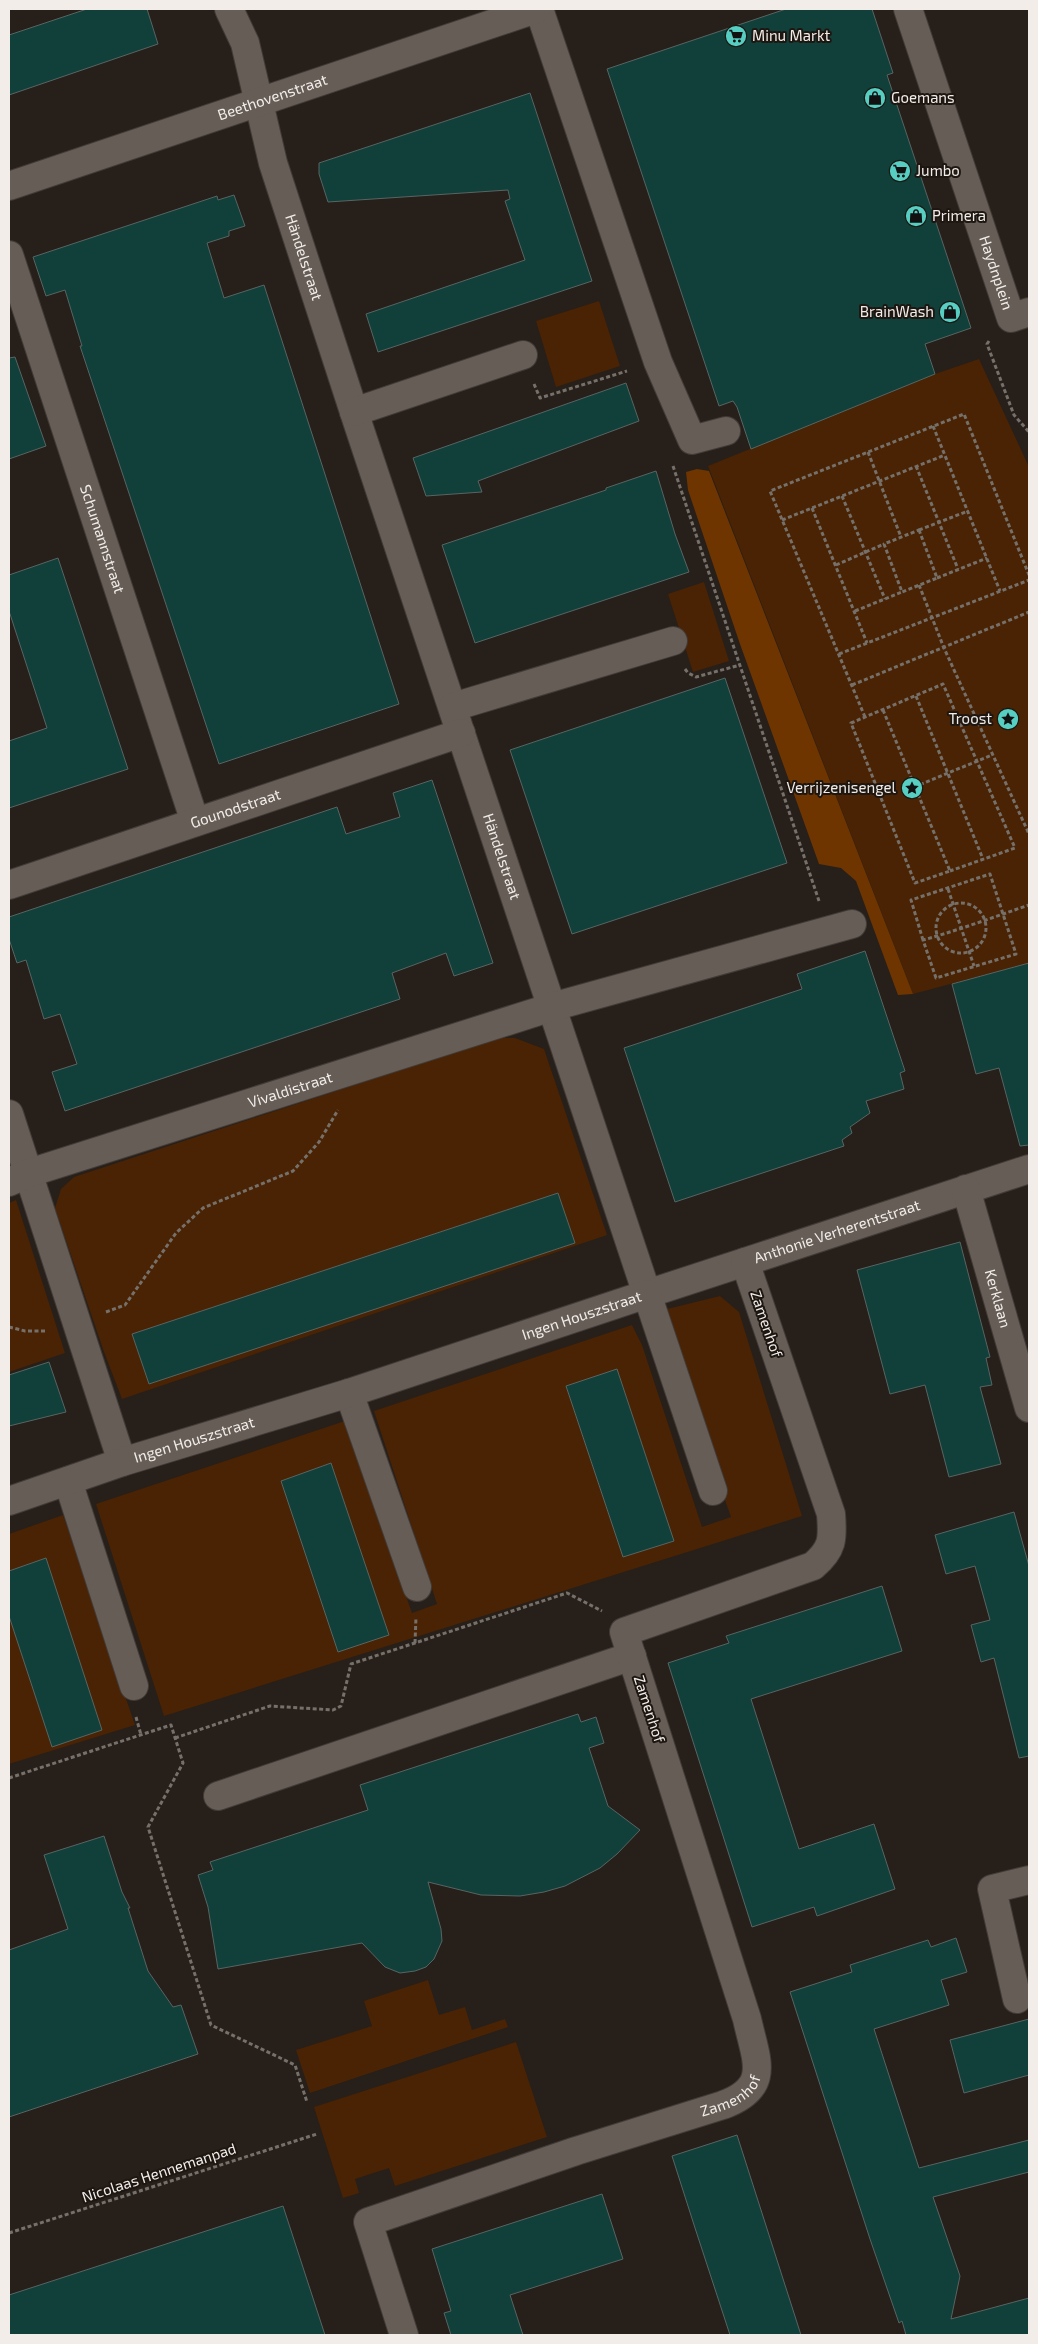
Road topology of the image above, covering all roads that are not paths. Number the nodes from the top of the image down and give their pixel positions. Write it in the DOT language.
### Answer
graph roads {
  1 [pos="229,9"];
  2 [pos="908,9"];
  3 [pos="527,10"];
  4 [pos="260,101"];
  5 [pos="9,186"];
  6 [pos="9,255"];
  7 [pos="1020,315"];
  8 [pos="524,355"];
  9 [pos="354,412"];
  10 [pos="726,431"];
  11 [pos="673,641"];
  12 [pos="452,707"];
  13 [pos="461,733"];
  14 [pos="195,822"];
  15 [pos="9,885"];
  16 [pos="840,927"];
  17 [pos="552,1007"];
  18 [pos="9,1114"];
  19 [pos="1029,1170"];
  20 [pos="19,1177"];
  21 [pos="966,1189"];
  22 [pos="745,1262"];
  23 [pos="647,1294"];
  24 [pos="349,1393"];
  25 [pos="1029,1408"];
  26 [pos="122,1462"];
  27 [pos="68,1481"];
  28 [pos="713,1491"];
  29 [pos="9,1501"];
  30 [pos="417,1587"];
  31 [pos="628,1644"];
  32 [pos="134,1686"];
  33 [pos="218,1796"];
  34 [pos="1029,1880"];
  35 [pos="1017,1999"];
  36 [pos="404,2335"];
  1 -- 4 [label="street, Händelstraat"];
  2 -- 7 [label="street, Haydnplein"];
  3 -- 4 [label="street, Beethovenstraat"];
  3 -- 10 [label="street"];
  4 -- 5 [label="street, Beethovenstraat"];
  4 -- 9 [label="street, Händelstraat"];
  6 -- 14 [label="street, Schumannstraat"];
  8 -- 9 [label="street"];
  9 -- 12 [label="street, Händelstraat"];
  11 -- 12 [label="street"];
  12 -- 13 [label="street, Händelstraat"];
  13 -- 14 [label="street, Gounodstraat"];
  13 -- 17 [label="street, Händelstraat"];
  14 -- 15 [label="street, Gounodstraat"];
  16 -- 17 [label="street"];
  17 -- 20 [label="street, Vivaldistraat"];
  17 -- 23 [label="street, Händelstraat"];
  18 -- 20 [label="street"];
  19 -- 21 [label="street, Anthonie Verherentstraat"];
  20 -- 26 [label="street"];
  21 -- 22 [label="street, Anthonie Verherentstraat"];
  21 -- 25 [label="street, Kerklaan"];
  22 -- 23 [label="street, Anthonie Verherentstraat"];
  22 -- 31 [label="street, Zamenhof"];
  23 -- 24 [label="street, Ingen Houszstraat"];
  23 -- 28 [label="street, Ingen Houszstraat"];
  24 -- 26 [label="street, Ingen Houszstraat"];
  24 -- 30 [label="street"];
  26 -- 27 [label="street, Ingen Houszstraat"];
  27 -- 29 [label="street, Ingen Houszstraat"];
  27 -- 32 [label="street"];
  31 -- 33 [label="street, Zamenhof"];
  31 -- 36 [label="street, Zamenhof"];
  34 -- 35 [label="street"];
}
